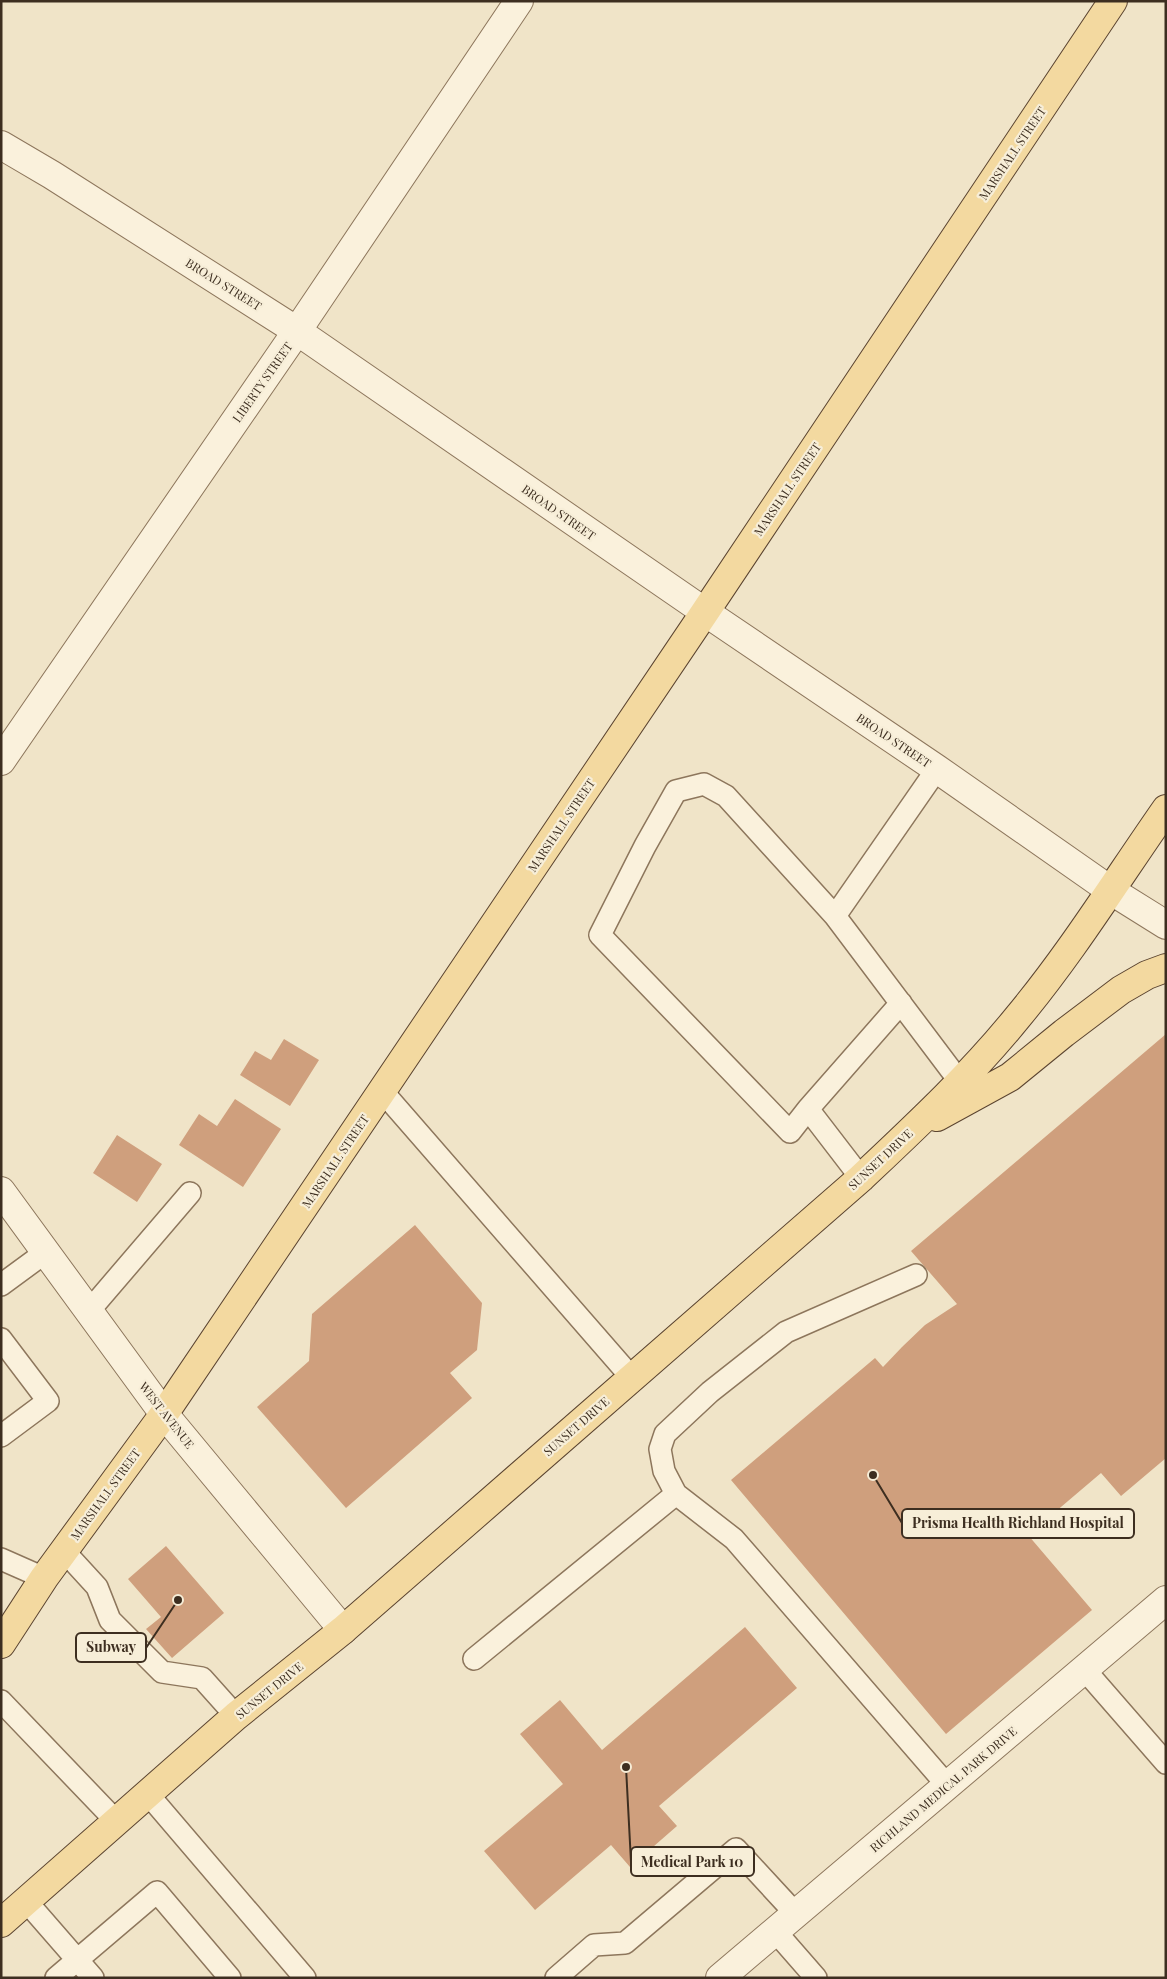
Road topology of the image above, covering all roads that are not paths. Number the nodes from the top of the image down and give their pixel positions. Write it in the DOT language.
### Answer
graph roads {
  1 [pos="519,1"];
  2 [pos="1114,1"];
  3 [pos="1,145"];
  4 [pos="297,331"];
  5 [pos="705,612"];
  6 [pos="1,761"];
  7 [pos="938,769"];
  8 [pos="1166,808"];
  9 [pos="1110,890"];
  10 [pos="835,916"];
  11 [pos="1166,925"];
  12 [pos="1166,968"];
  13 [pos="901,1004"];
  14 [pos="960,1082"];
  15 [pos="382,1092"];
  16 [pos="808,1109"];
  17 [pos="909,1133"];
  18 [pos="861,1178"];
  19 [pos="1,1191"];
  20 [pos="190,1193"];
  21 [pos="46,1252"];
  22 [pos="916,1275"];
  23 [pos="1,1285"];
  24 [pos="89,1311"];
  25 [pos="1,1339"];
  26 [pos="632,1378"];
  27 [pos="164,1414"];
  28 [pos="1,1436"];
  29 [pos="676,1494"];
  30 [pos="64,1551"];
  31 [pos="1,1559"];
  32 [pos="44,1578"];
  33 [pos="1166,1600"];
  34 [pos="343,1630"];
  35 [pos="1,1644"];
  36 [pos="474,1660"];
  37 [pos="1084,1669"];
  38 [pos="1,1701"];
  39 [pos="236,1716"];
  40 [pos="1166,1763"];
  41 [pos="947,1785"];
  42 [pos="147,1793"];
  43 [pos="116,1821"];
  44 [pos="26,1901"];
  45 [pos="785,1922"];
  46 [pos="1,1923"];
  47 [pos="77,1960"];
  48 [pos="56,1978"];
  49 [pos="92,1978"];
  50 [pos="230,1978"];
  51 [pos="305,1978"];
  52 [pos="556,1978"];
  53 [pos="720,1978"];
  54 [pos="816,1978"];
  1 -- 4 [label="street, LIBERTY STREET"];
  2 -- 5 [label="main road, MARSHALL STREET"];
  3 -- 4 [label="street, BROAD STREET"];
  4 -- 5 [label="street, BROAD STREET"];
  4 -- 6 [label="street, LIBERTY STREET"];
  5 -- 7 [label="street, BROAD STREET"];
  5 -- 15 [label="main road, MARSHALL STREET"];
  7 -- 9 [label="street, BROAD STREET"];
  7 -- 10 [label="lane"];
  8 -- 9 [label="main road, SUNSET DRIVE"];
  9 -- 11 [label="street"];
  9 -- 14 [label="main road, SUNSET DRIVE"];
  10 -- 13 [label="lane"];
  10 -- 16 [label="lane"];
  12 -- 17 [label="main road"];
  13 -- 14 [label="lane"];
  13 -- 16 [label="lane"];
  14 -- 17 [label="main road, SUNSET DRIVE"];
  15 -- 26 [label="lane"];
  15 -- 27 [label="main road, MARSHALL STREET"];
  16 -- 18 [label="lane"];
  17 -- 18 [label="main road, SUNSET DRIVE"];
  18 -- 26 [label="main road, SUNSET DRIVE"];
  19 -- 21 [label="street, WEST AVENUE"];
  20 -- 24 [label="lane"];
  21 -- 23 [label="lane"];
  21 -- 24 [label="street, WEST AVENUE"];
  22 -- 29 [label="lane"];
  24 -- 27 [label="street, WEST AVENUE"];
  25 -- 28 [label="lane"];
  26 -- 34 [label="main road, SUNSET DRIVE"];
  27 -- 30 [label="main road, MARSHALL STREET"];
  27 -- 34 [label="street, WEST AVENUE"];
  29 -- 36 [label="lane"];
  29 -- 41 [label="lane"];
  30 -- 32 [label="main road, MARSHALL STREET"];
  30 -- 39 [label="lane"];
  31 -- 32 [label="lane"];
  32 -- 35 [label="main road, MARSHALL STREET"];
  33 -- 37 [label="street, RICHLAND MEDICAL PARK DRIVE"];
  34 -- 39 [label="main road, SUNSET DRIVE"];
  37 -- 40 [label="lane"];
  37 -- 41 [label="street, RICHLAND MEDICAL PARK DRIVE"];
  38 -- 43 [label="lane"];
  39 -- 42 [label="main road, SUNSET DRIVE"];
  41 -- 45 [label="street, RICHLAND MEDICAL PARK DRIVE"];
  42 -- 43 [label="main road, SUNSET DRIVE"];
  42 -- 51 [label="lane"];
  43 -- 44 [label="main road, SUNSET DRIVE"];
  44 -- 46 [label="main road, SUNSET DRIVE"];
  44 -- 47 [label="lane"];
  45 -- 52 [label="lane"];
  45 -- 53 [label="street, RICHLAND MEDICAL PARK DRIVE"];
  45 -- 54 [label="lane"];
  47 -- 48 [label="lane"];
  47 -- 49 [label="lane"];
  47 -- 50 [label="lane"];
}
